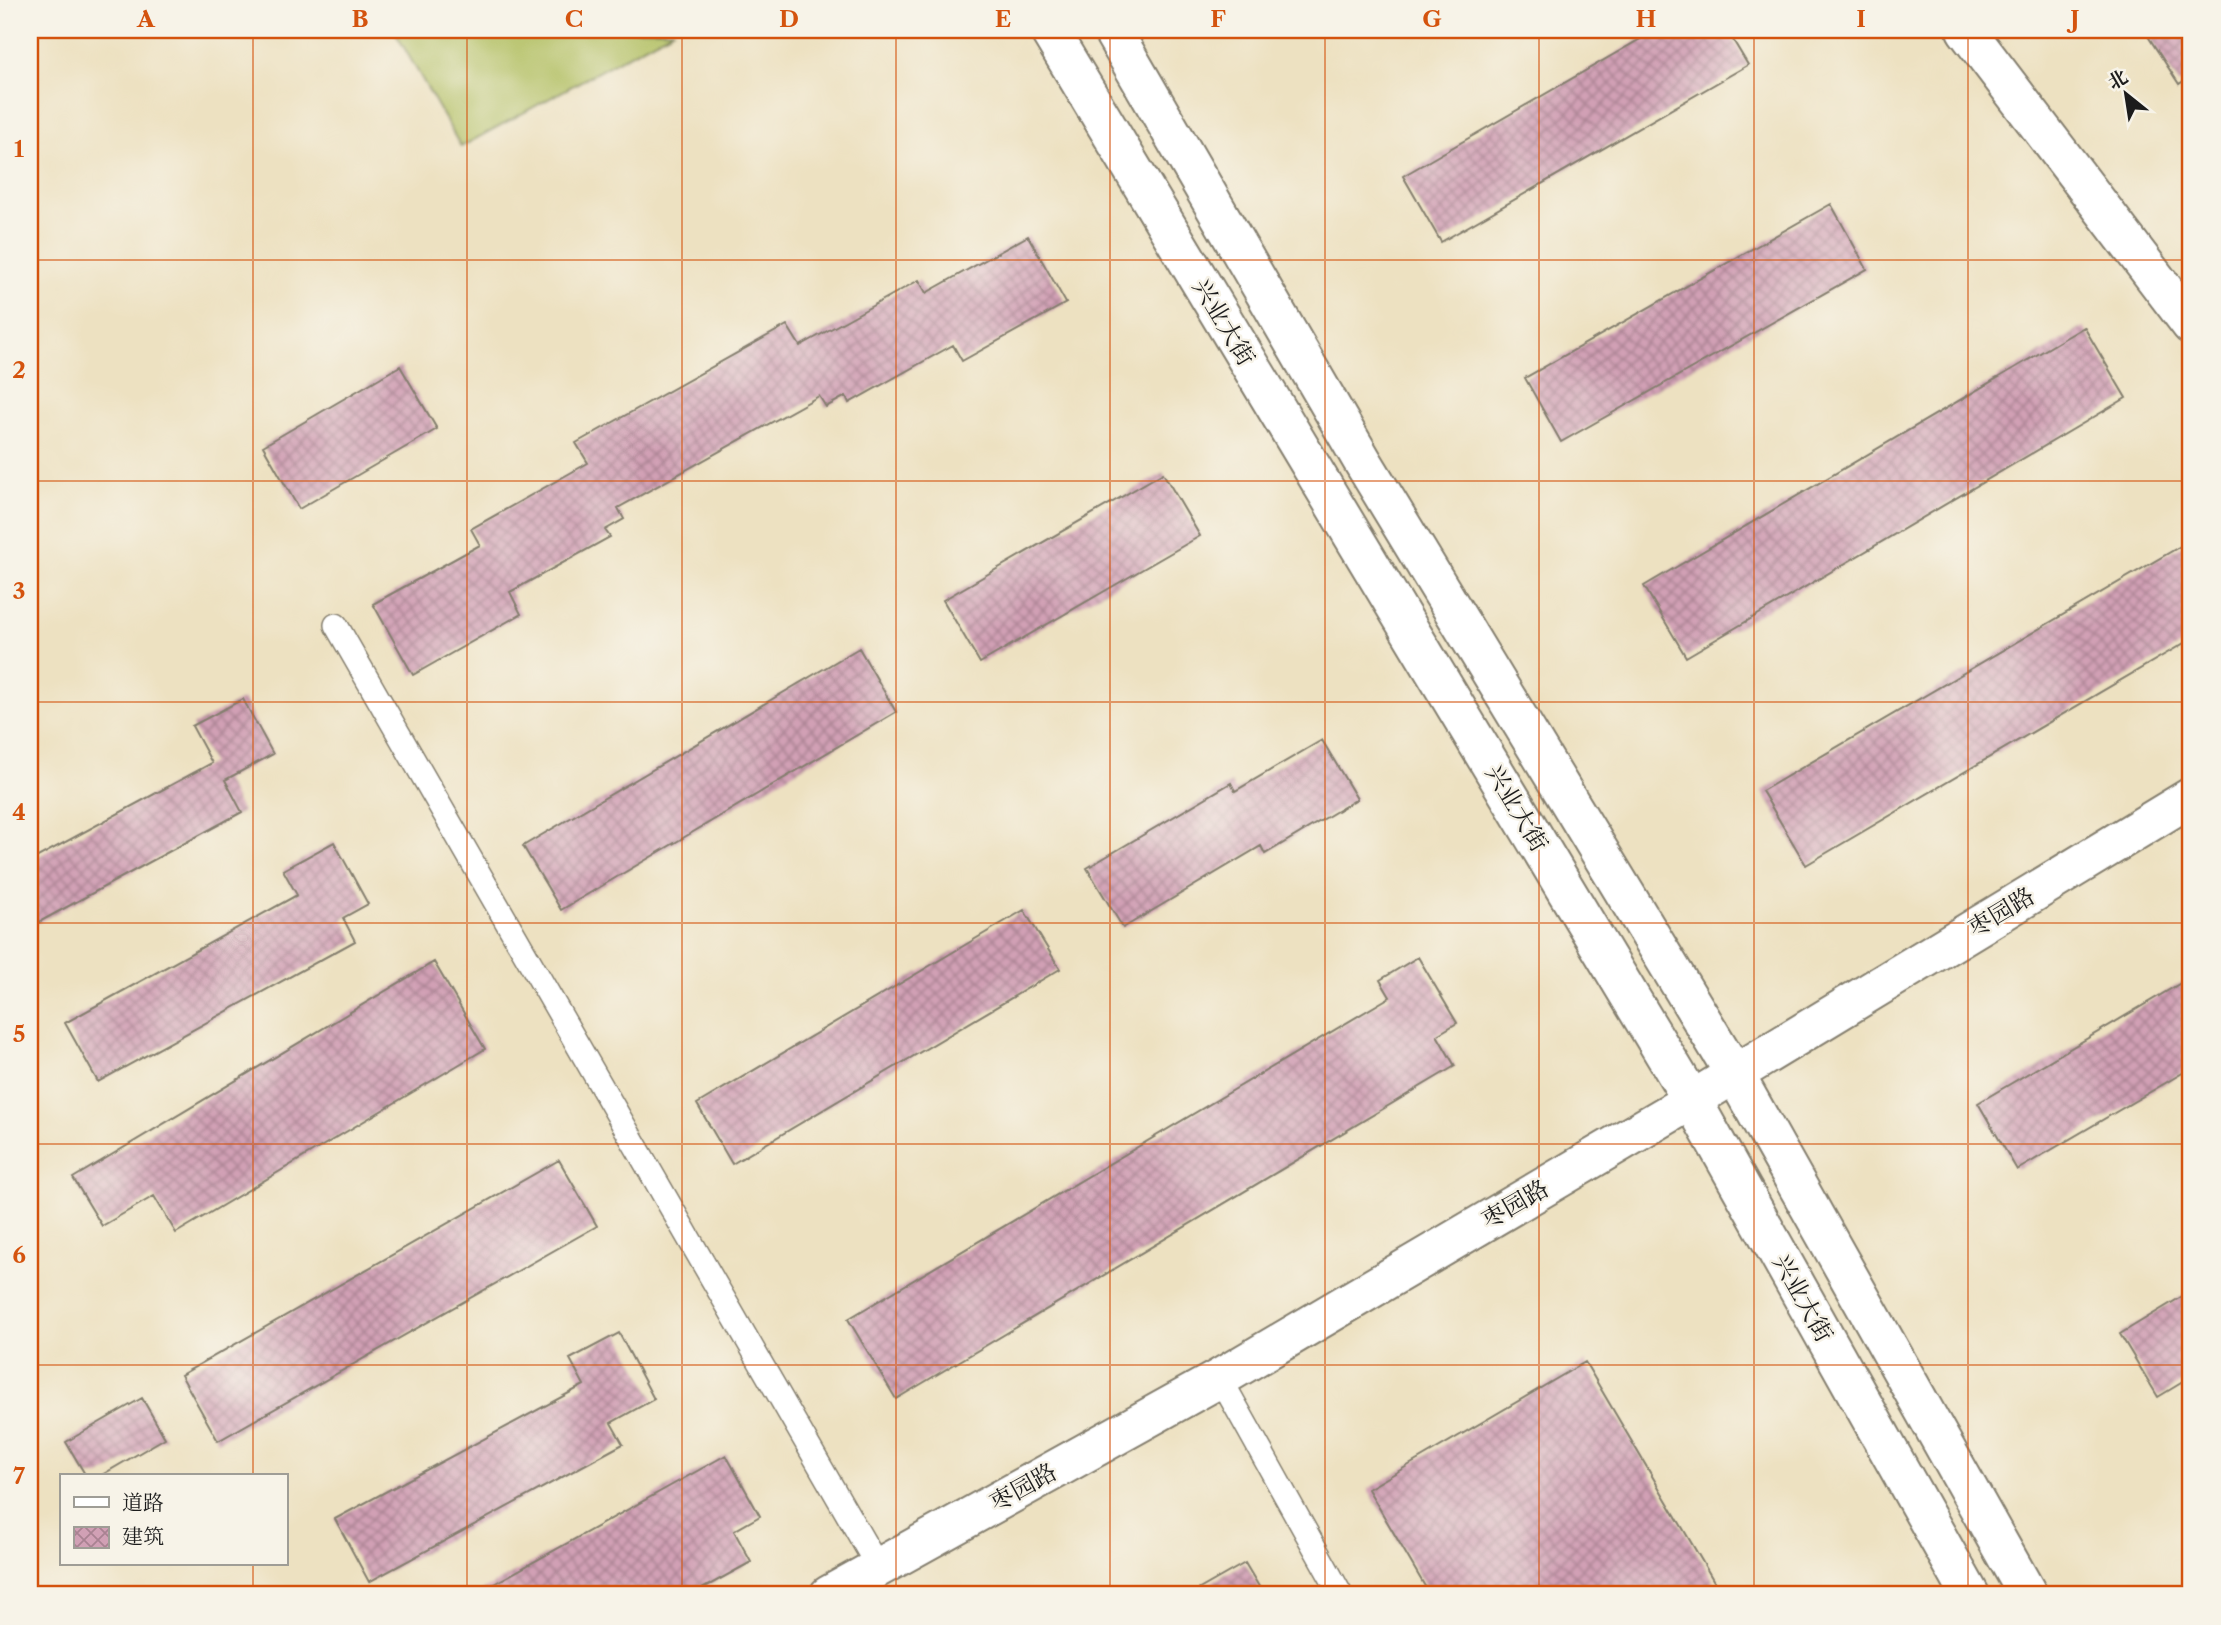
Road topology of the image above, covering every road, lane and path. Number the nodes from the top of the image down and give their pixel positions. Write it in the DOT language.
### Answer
graph roads {
  1 [pos="1049,30"];
  2 [pos="1112,30"];
  3 [pos="1966,30"];
  4 [pos="2191,325"];
  5 [pos="336,625"];
  6 [pos="2191,797"];
  7 [pos="1734,1073"];
  8 [pos="1692,1100"];
  9 [pos="1220,1378"];
  10 [pos="878,1567"];
  11 [pos="829,1595"];
  12 [pos="1341,1595"];
  13 [pos="1970,1595"];
  14 [pos="2028,1595"];
  1 -- 8 [label="main road, 兴业大街"];
  2 -- 7 [label="main road, 兴业大街"];
  3 -- 4 [label="main road"];
  5 -- 10 [label="lane"];
  6 -- 7 [label="main road, 枣园路"];
  7 -- 8 [label="main road, 枣园路"];
  7 -- 14 [label="main road, 兴业大街"];
  8 -- 9 [label="main road, 枣园路"];
  8 -- 13 [label="main road, 兴业大街"];
  9 -- 10 [label="main road, 枣园路"];
  9 -- 12 [label="lane"];
  10 -- 11 [label="main road, 枣园路"];
}
